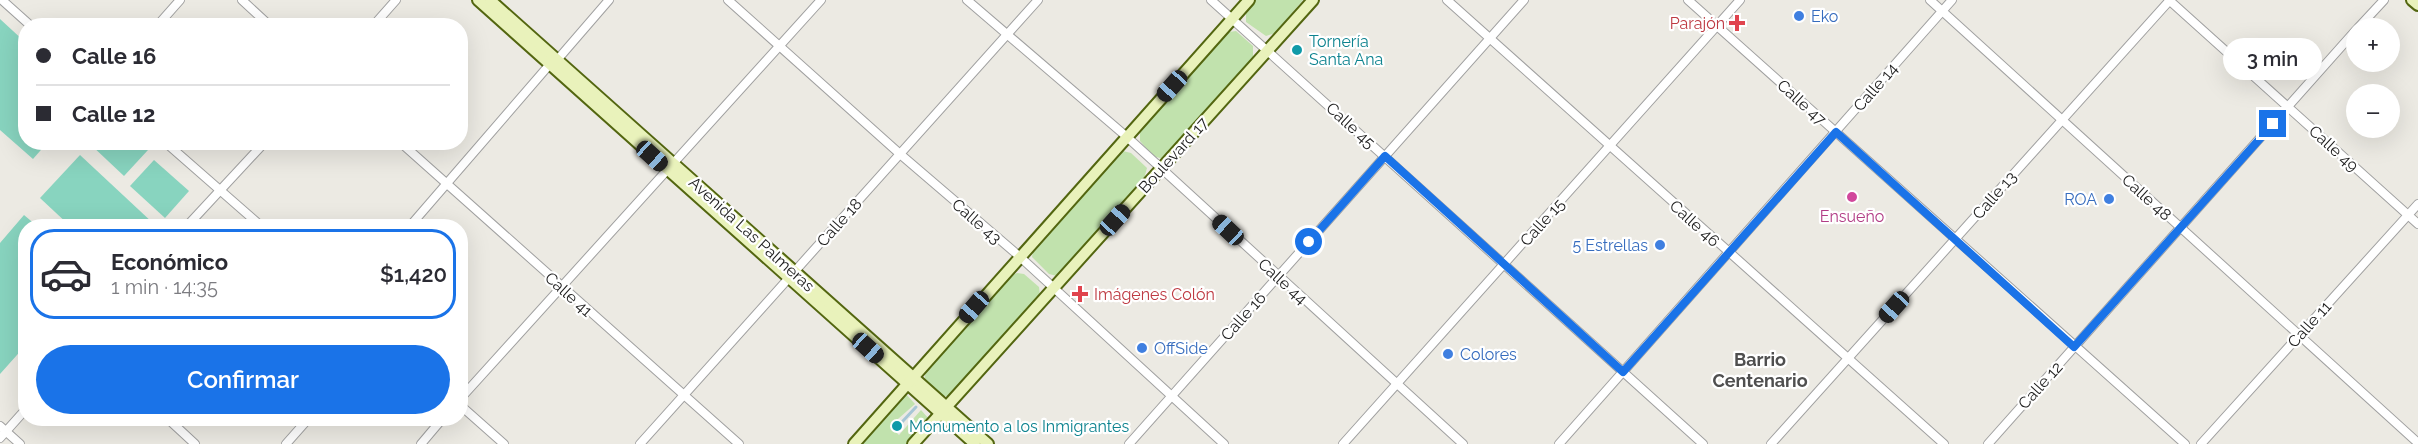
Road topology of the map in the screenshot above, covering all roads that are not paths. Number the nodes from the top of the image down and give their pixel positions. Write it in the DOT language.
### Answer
graph roads {
  1 [pos="2,0"];
  2 [pos="180,0"];
  3 [pos="242,0"];
  4 [pos="396,0"];
  5 [pos="477,0"];
  6 [pos="490,0"];
  7 [pos="609,0"];
  8 [pos="728,0"];
  9 [pos="821,0"];
  10 [pos="967,0"];
  11 [pos="1038,0"];
  12 [pos="1211,0"];
  13 [pos="1249,0"];
  14 [pos="1313,0"];
  15 [pos="1447,0"];
  16 [pos="1524,0"];
  17 [pos="1688,0"];
  18 [pos="1740,0"];
  19 [pos="1930,0"];
  20 [pos="1952,0"];
  21 [pos="2169,0"];
  22 [pos="2384,0"];
  23 [pos="2412,0"];
  24 [pos="2418,5"];
  25 [pos="1942,11"];
  26 [pos="22,18"];
  27 [pos="164,18"];
  28 [pos="261,18"];
  29 [pos="380,18"];
  30 [pos="1232,18"];
  31 [pos="2367,18"];
  32 [pos="1718,26"];
  33 [pos="1006,35"];
  34 [pos="1490,39"];
  35 [pos="2346,41"];
  36 [pos="780,46"];
  37 [pos="1267,50"];
  38 [pos="554,61"];
  39 [pos="2288,107"];
  40 [pos="2060,120"];
  41 [pos="1836,132"];
  42 [pos="1127,137"];
  43 [pos="1610,146"];
  44 [pos="174,150"];
  45 [pos="258,150"];
  46 [pos="409,150"];
  47 [pos="900,154"];
  48 [pos="1385,156"];
  49 [pos="672,168"];
  50 [pos="1161,168"];
  51 [pos="447,184"];
  52 [pos="220,190"];
  53 [pos="2418,204"];
  54 [pos="2408,215"];
  55 [pos="193,219"];
  56 [pos="253,219"];
  57 [pos="416,219"];
  58 [pos="2418,224"];
  59 [pos="2181,227"];
  60 [pos="1956,239"];
  61 [pos="1728,253"];
  62 [pos="1019,256"];
  63 [pos="1505,264"];
  64 [pos="791,276"];
  65 [pos="1278,276"];
  66 [pos="561,286"];
  67 [pos="1053,289"];
  68 [pos="2300,334"];
  69 [pos="2074,347"];
  70 [pos="1848,359"];
  71 [pos="1623,372"];
  72 [pos="911,379"];
  73 [pos="1396,382"];
  74 [pos="468,390"];
  75 [pos="683,395"];
  76 [pos="1171,396"];
  77 [pos="944,410"];
  78 [pos="468,412"];
  79 [pos="18,417"];
  80 [pos="176,426"];
  81 [pos="302,426"];
  82 [pos="436,426"];
  83 [pos="2,432"];
  84 [pos="2418,443"];
  85 [pos="20,444"];
  86 [pos="195,444"];
  87 [pos="286,444"];
  88 [pos="421,444"];
  89 [pos="504,444"];
  90 [pos="640,444"];
  91 [pos="739,444"];
  92 [pos="854,444"];
  93 [pos="913,444"];
  94 [pos="975,444"];
  95 [pos="988,444"];
  96 [pos="1129,444"];
  97 [pos="1224,444"];
  98 [pos="1343,444"];
  99 [pos="1463,444"];
  100 [pos="1559,444"];
  101 [pos="1703,444"];
  102 [pos="1771,444"];
  103 [pos="1944,444"];
  104 [pos="1988,444"];
  105 [pos="2184,444"];
  106 [pos="2201,444"];
  1 -- 26 [label="street"];
  2 -- 27 [label="street"];
  3 -- 28 [label="street"];
  4 -- 29 [label="street"];
  5 -- 38 [label="main road, Avenida Las Palmeras"];
  6 -- 38 [label="main road, Avenida Las Palmeras"];
  7 -- 38 [label="street"];
  8 -- 36 [label="street, Calle 43"];
  9 -- 36 [label="street"];
  10 -- 33 [label="street, Calle 44"];
  11 -- 33 [label="street, Calle 18"];
  12 -- 30 [label="street, Calle 45"];
  13 -- 30 [label="main road"];
  14 -- 37 [label="main road, Boulevard 17"];
  15 -- 34 [label="street, Calle 46"];
  16 -- 34 [label="street, Calle 16"];
  17 -- 32 [label="street, Calle 47"];
  18 -- 32 [label="street, Calle 15"];
  19 -- 25 [label="street, Calle 48"];
  20 -- 25 [label="street, Calle 14"];
  21 -- 39 [label="street, Calle 49"];
  21 -- 40 [label="street, Calle 13"];
  22 -- 31 [label="street, Calle 12"];
  23 -- 24 [label="main road"];
  25 -- 40 [label="street, Calle 48"];
  25 -- 41 [label="street, Calle 14"];
  30 -- 37 [label="street, Calle 45"];
  30 -- 42 [label="main road"];
  32 -- 41 [label="street, Calle 47"];
  32 -- 43 [label="street, Calle 15"];
  33 -- 42 [label="street, Calle 44"];
  33 -- 47 [label="street, Calle 18"];
  34 -- 43 [label="street, Calle 46"];
  34 -- 48 [label="street, Calle 16"];
  35 -- 39 [label="street, Calle 12"];
  36 -- 47 [label="street, Calle 43"];
  36 -- 49 [label="street"];
  37 -- 48 [label="street, Calle 45"];
  37 -- 50 [label="main road, Boulevard 17"];
  38 -- 49 [label="main road, Avenida Las Palmeras"];
  38 -- 51 [label="street"];
  39 -- 54 [label="street, Calle 49"];
  39 -- 59 [label="street, Calle 12"];
  40 -- 59 [label="street, Calle 48"];
  40 -- 60 [label="street, Calle 13"];
  41 -- 60 [label="street, Calle 47"];
  41 -- 61 [label="street, Calle 14"];
  42 -- 50 [label="street, Calle 44"];
  42 -- 62 [label="main road"];
  43 -- 61 [label="street, Calle 46"];
  43 -- 63 [label="street, Calle 15"];
  44 -- 52 [label="street"];
  45 -- 52 [label="street"];
  46 -- 51 [label="street, Calle 41"];
  47 -- 62 [label="street, Calle 43"];
  47 -- 64 [label="street, Calle 18"];
  48 -- 63 [label="street, Calle 45"];
  48 -- 65 [label="street, Calle 16"];
  49 -- 64 [label="main road, Avenida Las Palmeras"];
  49 -- 66 [label="street"];
  50 -- 65 [label="street, Calle 44"];
  50 -- 67 [label="main road, Boulevard 17"];
  51 -- 57 [label="street"];
  51 -- 66 [label="street, Calle 41"];
  52 -- 55 [label="street"];
  52 -- 56 [label="street"];
  53 -- 54 [label="street, Calle 11"];
  54 -- 58 [label="street, Calle 49"];
  54 -- 68 [label="street, Calle 11"];
  59 -- 68 [label="street, Calle 48"];
  59 -- 69 [label="street, Calle 12"];
  60 -- 69 [label="street, Calle 47"];
  60 -- 70 [label="street, Calle 13"];
  61 -- 70 [label="street, Calle 46"];
  61 -- 71 [label="street, Calle 14"];
  62 -- 67 [label="street, Calle 43"];
  62 -- 72 [label="main road"];
  63 -- 71 [label="street, Calle 45"];
  63 -- 73 [label="street, Calle 15"];
  64 -- 72 [label="main road, Avenida Las Palmeras"];
  64 -- 75 [label="street, Calle 18"];
  65 -- 73 [label="street, Calle 44"];
  65 -- 76 [label="street, Calle 16"];
  66 -- 74 [label="street"];
  66 -- 75 [label="street, Calle 41"];
  67 -- 76 [label="street, Calle 43"];
  67 -- 77 [label="main road, Boulevard 17"];
  68 -- 84 [label="street, Calle 48"];
  68 -- 106 [label="street, Calle 11"];
  69 -- 104 [label="street, Calle 12"];
  69 -- 105 [label="street, Calle 47"];
  70 -- 102 [label="street, Calle 13"];
  70 -- 103 [label="street, Calle 46"];
  71 -- 100 [label="street, Calle 14"];
  71 -- 101 [label="street, Calle 45"];
  72 -- 77 [label="main road, Avenida Las Palmeras"];
  72 -- 92 [label="main road"];
  73 -- 98 [label="street, Calle 15"];
  73 -- 99 [label="street, Calle 44"];
  75 -- 90 [label="street, Calle 18"];
  75 -- 91 [label="street, Calle 41"];
  76 -- 96 [label="street, Calle 16"];
  76 -- 97 [label="street, Calle 43"];
  77 -- 93 [label="main road, Boulevard 17"];
  77 -- 94 [label="main road, Avenida Las Palmeras"];
  77 -- 95 [label="main road, Avenida Las Palmeras"];
  78 -- 89 [label="street"];
  79 -- 83 [label="street"];
  80 -- 86 [label="street"];
  81 -- 87 [label="street"];
  82 -- 88 [label="street"];
  83 -- 85 [label="street"];
}
